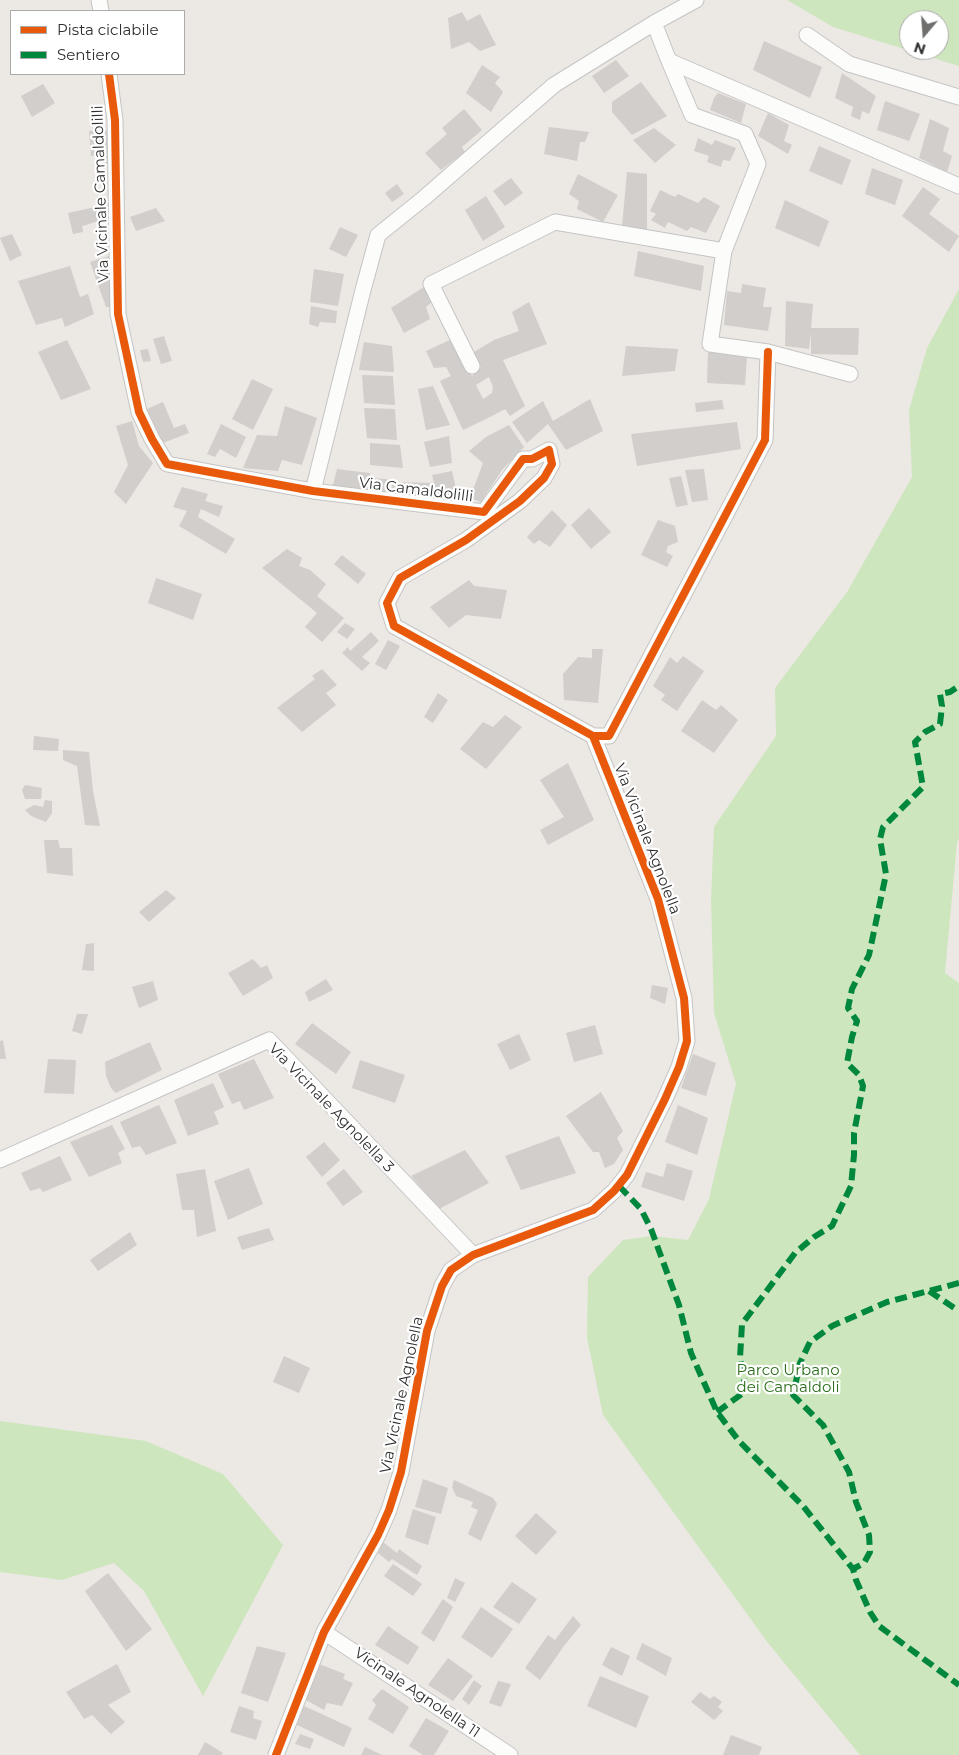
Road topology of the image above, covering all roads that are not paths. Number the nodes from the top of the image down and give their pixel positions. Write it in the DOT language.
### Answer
graph roads {
  1 [pos="696,0"];
  2 [pos="654,23"];
  3 [pos="807,35"];
  4 [pos="669,62"];
  5 [pos="109,75"];
  6 [pos="959,97"];
  7 [pos="959,186"];
  8 [pos="724,251"];
  9 [pos="118,314"];
  10 [pos="768,352"];
  11 [pos="472,366"];
  12 [pos="850,374"];
  13 [pos="313,491"];
  14 [pos="594,736"];
  15 [pos="0,1160"];
  16 [pos="473,1255"];
  17 [pos="324,1632"];
  18 [pos="277,1755"];
  19 [pos="510,1755"];
  1 -- 2 [label="street"];
  2 -- 4 [label="street"];
  2 -- 13 [label="street"];
  3 -- 6 [label="street"];
  4 -- 7 [label="street"];
  4 -- 8 [label="street"];
  5 -- 9 [label="street, Via Vicinale Camaldolilli"];
  8 -- 10 [label="street"];
  8 -- 11 [label="street"];
  9 -- 13 [label="street, Via Camaldolilli"];
  10 -- 12 [label="street"];
  10 -- 14 [label="street"];
  13 -- 14 [label="street, Via Camaldolilli"];
  14 -- 16 [label="street, Via Vicinale Agnolella"];
  15 -- 16 [label="street, Via Vicinale Agnolella 3"];
  16 -- 17 [label="street, Via Vicinale Agnolella"];
  17 -- 18 [label="street, Via Vicinale Agnolella"];
  17 -- 19 [label="street, Vicinale Agnolella 11"];
}
